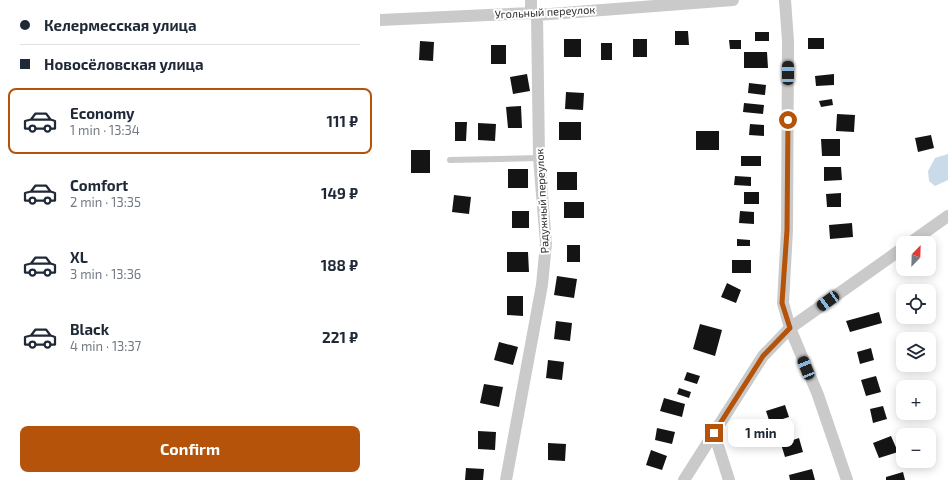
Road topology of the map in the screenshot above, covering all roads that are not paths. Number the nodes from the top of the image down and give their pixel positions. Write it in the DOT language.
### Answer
graph roads {
  1 [pos="531,0"];
  2 [pos="733,0"];
  3 [pos="784,0"];
  4 [pos="534,14"];
  5 [pos="380,20"];
  6 [pos="539,158"];
  7 [pos="450,160"];
  8 [pos="948,216"];
  9 [pos="920,236"];
  10 [pos="896,253"];
  11 [pos="790,328"];
  12 [pos="714,433"];
  13 [pos="506,480"];
  14 [pos="684,480"];
  15 [pos="729,480"];
  16 [pos="847,480"];
  1 -- 4 [label="street, Радужный переулок"];
  2 -- 4 [label="street, Угольный переулок"];
  3 -- 11 [label="street"];
  4 -- 5 [label="street, Угольный переулок"];
  4 -- 6 [label="street, Радужный переулок"];
  6 -- 7 [label="lane"];
  6 -- 13 [label="street, Радужный переулок"];
  8 -- 9 [label="street"];
  10 -- 11 [label="street"];
  11 -- 12 [label="street"];
  11 -- 16 [label="street"];
  12 -- 14 [label="street"];
  12 -- 15 [label="street"];
}
